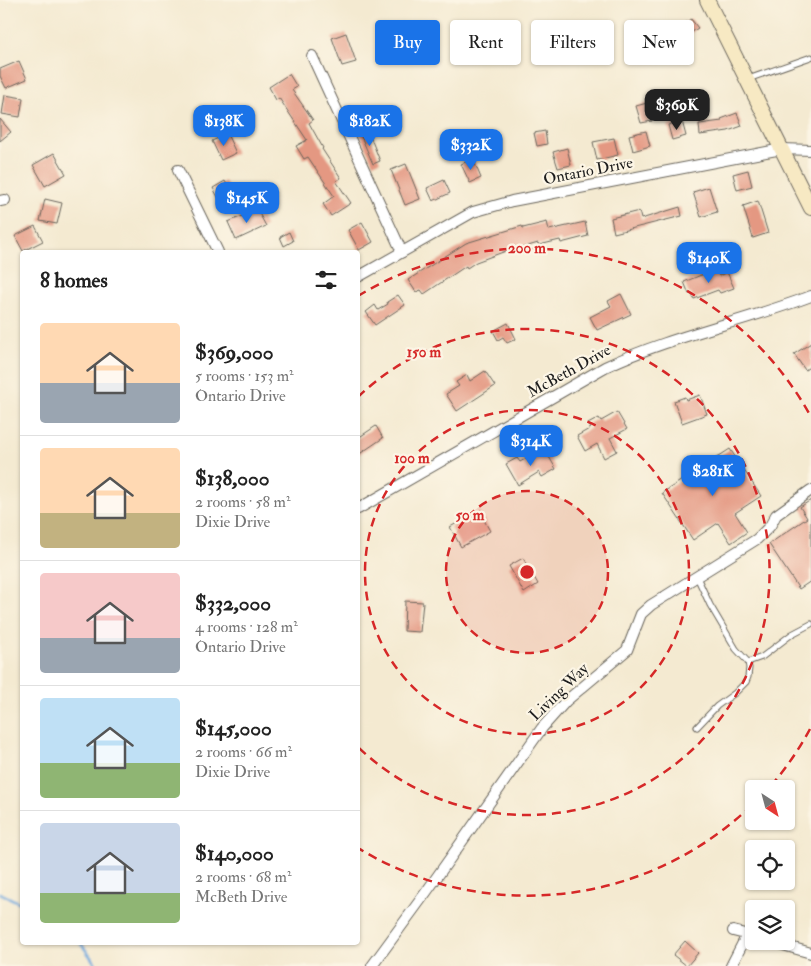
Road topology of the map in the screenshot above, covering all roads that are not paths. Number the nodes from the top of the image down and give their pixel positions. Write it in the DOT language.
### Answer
graph roads {
  1 [pos="707,0"];
  2 [pos="312,56"];
  3 [pos="811,57"];
  4 [pos="748,79"];
  5 [pos="782,149"];
  6 [pos="811,150"];
  7 [pos="178,170"];
  8 [pos="811,208"];
  9 [pos="217,250"];
  10 [pos="402,252"];
  11 [pos="360,276"];
  12 [pos="811,296"];
  13 [pos="811,490"];
  14 [pos="360,508"];
  15 [pos="697,577"];
  16 [pos="811,624"];
  17 [pos="748,662"];
  18 [pos="697,727"];
  19 [pos="733,931"];
  20 [pos="745,935"];
  21 [pos="745,944"];
  22 [pos="795,948"];
  23 [pos="811,953"];
  24 [pos="372,966"];
  25 [pos="731,966"];
  1 -- 4 [label="street"];
  2 -- 10 [label="street"];
  3 -- 4 [label="lane"];
  4 -- 5 [label="street"];
  5 -- 6 [label="street, Ontario Drive"];
  5 -- 8 [label="street"];
  5 -- 10 [label="street, Ontario Drive"];
  7 -- 9 [label="street"];
  10 -- 11 [label="street, Ontario Drive"];
  12 -- 14 [label="street, McBeth Drive"];
  13 -- 15 [label="street, Living Way"];
  15 -- 17 [label="lane"];
  15 -- 24 [label="street, Living Way"];
  16 -- 17 [label="lane"];
  17 -- 18 [label="lane"];
  19 -- 20 [label="street"];
  21 -- 25 [label="street"];
  22 -- 23 [label="street"];
}
